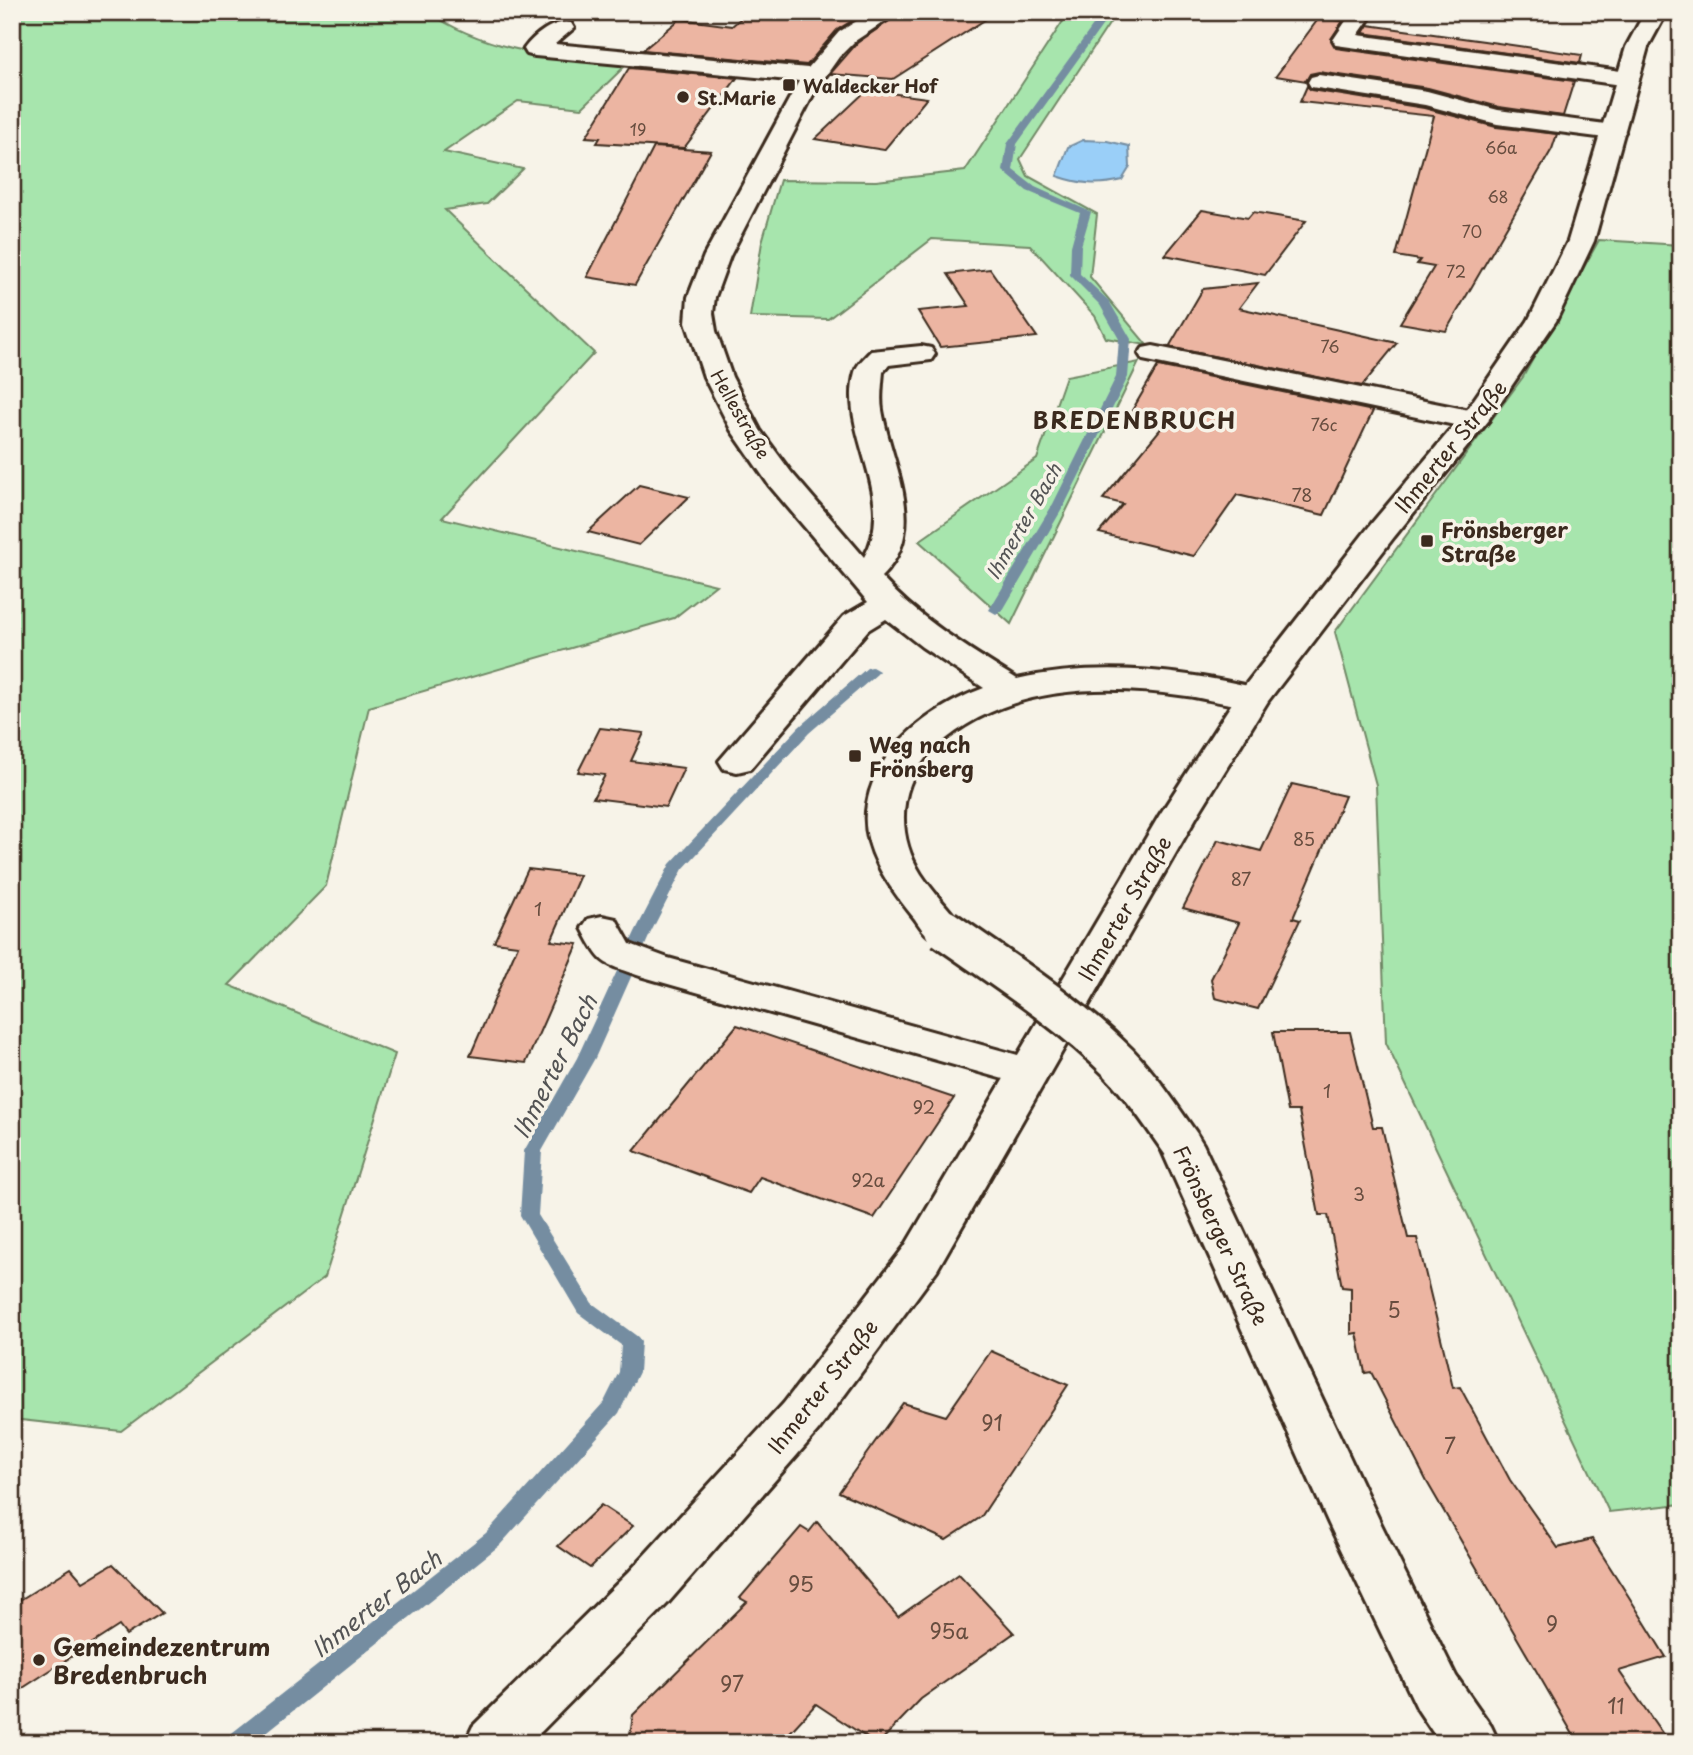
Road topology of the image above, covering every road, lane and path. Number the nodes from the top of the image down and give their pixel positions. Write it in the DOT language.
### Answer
graph roads {
  1 [pos="838,12"];
  2 [pos="1649,13"];
  3 [pos="882,15"];
  4 [pos="1361,15"];
  5 [pos="563,28"];
  6 [pos="813,75"];
  7 [pos="1628,79"];
  8 [pos="1319,82"];
  9 [pos="1613,132"];
  10 [pos="921,354"];
  11 [pos="1153,354"];
  12 [pos="1474,420"];
  13 [pos="863,576"];
  14 [pos="888,604"];
  15 [pos="1011,691"];
  16 [pos="1253,697"];
  17 [pos="737,761"];
  18 [pos="609,941"];
  19 [pos="1027,1072"];
  20 [pos="493,1743"];
  21 [pos="1471,1743"];
  1 -- 3 [label="street"];
  2 -- 7 [label="street, Ihmerter Straße"];
  3 -- 6 [label="street, Hellestraße"];
  4 -- 7 [label="street"];
  5 -- 6 [label="street"];
  6 -- 13 [label="street, Hellestraße"];
  7 -- 9 [label="street, Ihmerter Straße"];
  8 -- 9 [label="street"];
  9 -- 12 [label="street, Ihmerter Straße"];
  10 -- 13 [label="street"];
  11 -- 12 [label="street"];
  12 -- 16 [label="street, Ihmerter Straße"];
  13 -- 14 [label="street, Hellestraße"];
  14 -- 15 [label="street, Hellestraße"];
  14 -- 17 [label="street"];
  15 -- 16 [label="street, Frönsberger Straße"];
  15 -- 21 [label="street, Frönsberger Straße, bridge"];
  16 -- 19 [label="street, Ihmerter Straße"];
  18 -- 19 [label="street"];
  19 -- 20 [label="street, Ihmerter Straße"];
}
